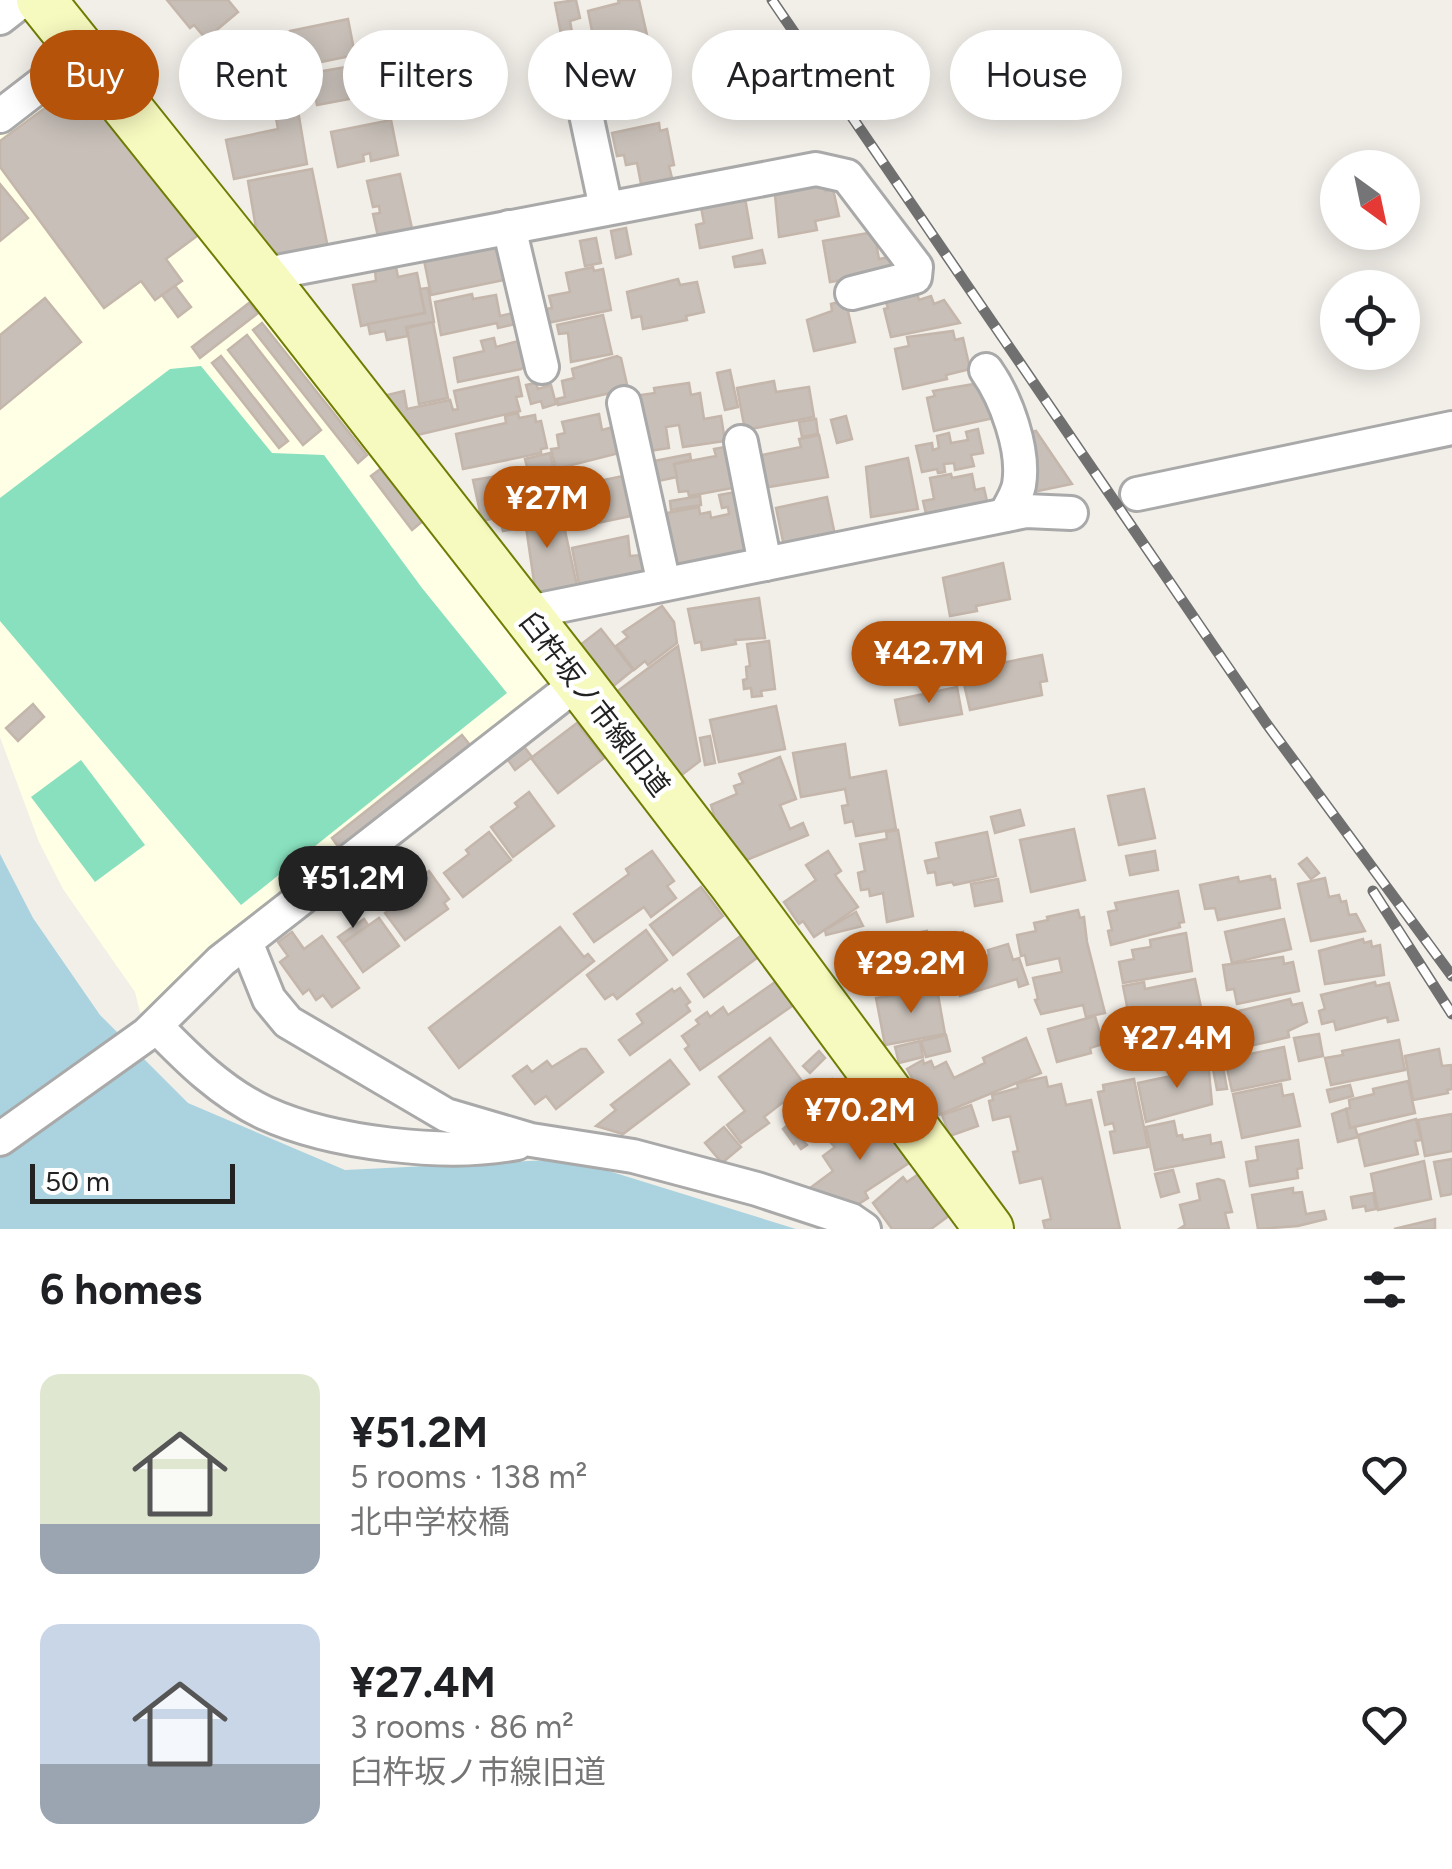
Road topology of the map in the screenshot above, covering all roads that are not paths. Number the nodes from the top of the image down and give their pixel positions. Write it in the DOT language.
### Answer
graph roads {
  1 [pos="23,0"];
  2 [pos="41,0"];
  3 [pos="0,18"];
  4 [pos="66,30"];
  5 [pos="30,93"];
  6 [pos="0,116"];
  7 [pos="138,120"];
  8 [pos="587,120"];
  9 [pos="606,208"];
  10 [pos="509,227"];
  11 [pos="261,275"];
  12 [pos="852,293"];
  13 [pos="542,367"];
  14 [pos="986,370"];
  15 [pos="624,403"];
  16 [pos="1452,428"];
  17 [pos="741,442"];
  18 [pos="1137,494"];
  19 [pos="1070,513"];
  20 [pos="1006,515"];
  21 [pos="765,564"];
  22 [pos="664,584"];
  23 [pos="524,612"];
  24 [pos="579,682"];
  25 [pos="246,942"];
  26 [pos="151,1030"];
  27 [pos="0,1140"];
  28 [pos="531,1140"];
  29 [pos="864,1229"];
  30 [pos="990,1229"];
  1 -- 3 [label="street"];
  2 -- 4 [label="street, 臼杵坂ノ市線旧道"];
  5 -- 6 [label="street"];
  7 -- 11 [label="street, 臼杵坂ノ市線旧道"];
  8 -- 9 [label="street"];
  9 -- 10 [label="street"];
  9 -- 12 [label="street"];
  10 -- 11 [label="street"];
  10 -- 13 [label="street"];
  11 -- 23 [label="street, 臼杵坂ノ市線旧道"];
  14 -- 20 [label="street"];
  15 -- 22 [label="street"];
  16 -- 18 [label="street"];
  17 -- 21 [label="street"];
  19 -- 20 [label="street"];
  20 -- 21 [label="street"];
  21 -- 22 [label="street"];
  22 -- 23 [label="street"];
  23 -- 24 [label="street, 臼杵坂ノ市線旧道"];
  24 -- 25 [label="street"];
  24 -- 30 [label="street, 臼杵坂ノ市線旧道"];
  25 -- 26 [label="street"];
  25 -- 28 [label="street"];
  26 -- 27 [label="street"];
  26 -- 28 [label="street"];
  28 -- 29 [label="street"];
}
